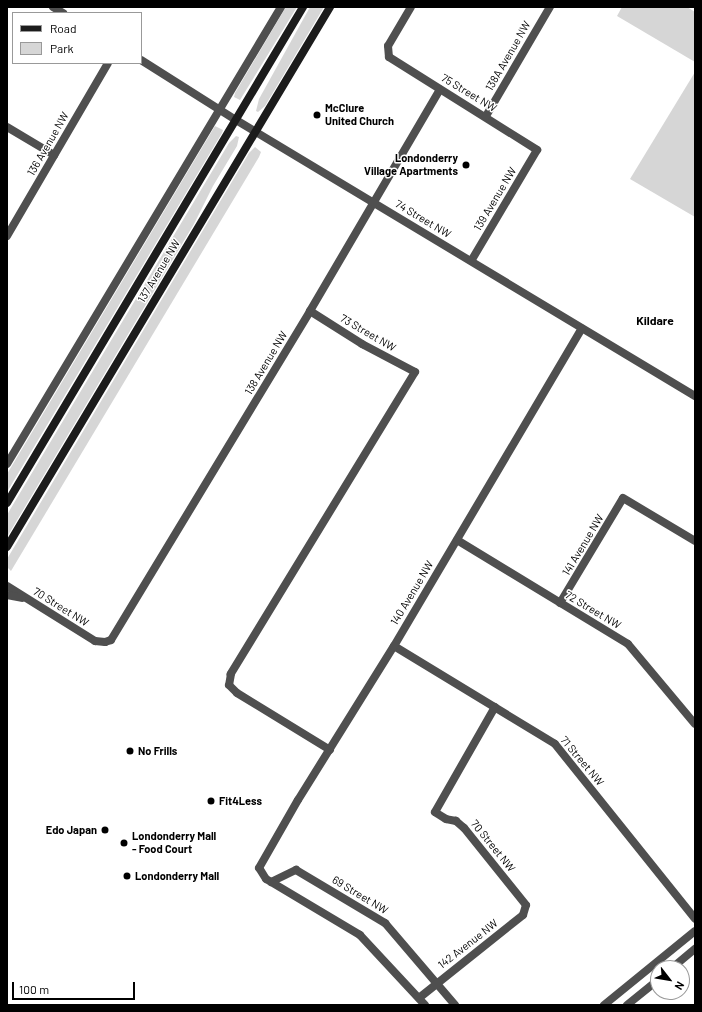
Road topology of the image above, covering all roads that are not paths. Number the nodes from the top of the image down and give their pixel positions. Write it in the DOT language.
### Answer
graph roads {
  1 [pos="281,7"];
  2 [pos="303,7"];
  3 [pos="330,7"];
  4 [pos="411,7"];
  5 [pos="550,7"];
  6 [pos="142,61"];
  7 [pos="107,64"];
  8 [pos="440,89"];
  9 [pos="220,109"];
  10 [pos="486,116"];
  11 [pos="236,120"];
  12 [pos="7,127"];
  13 [pos="256,131"];
  14 [pos="538,150"];
  15 [pos="54,156"];
  16 [pos="374,202"];
  17 [pos="7,236"];
  18 [pos="471,261"];
  19 [pos="310,311"];
  20 [pos="582,328"];
  21 [pos="695,396"];
  22 [pos="7,464"];
  23 [pos="7,503"];
  24 [pos="457,540"];
  25 [pos="695,541"];
  26 [pos="7,547"];
  27 [pos="7,586"];
  28 [pos="7,595"];
  29 [pos="27,599"];
  30 [pos="560,603"];
  31 [pos="105,642"];
  32 [pos="394,646"];
  33 [pos="495,707"];
  34 [pos="695,724"];
  35 [pos="330,750"];
  36 [pos="271,882"];
  37 [pos="526,905"];
  38 [pos="695,919"];
  39 [pos="695,931"];
  40 [pos="695,949"];
  41 [pos="682,960"];
  42 [pos="438,982"];
  43 [pos="650,986"];
  44 [pos="419,998"];
  45 [pos="425,1005"];
  46 [pos="455,1005"];
  47 [pos="604,1005"];
  48 [pos="627,1005"];
  1 -- 9 [label="street"];
  2 -- 11 [label="main road, 137 Avenue NW"];
  3 -- 13 [label="main road, 137 Avenue NW"];
  4 -- 8 [label="street, 75 Street NW"];
  5 -- 10 [label="street, 138A Avenue NW"];
  6 -- 9 [label="street, 74 Street NW"];
  7 -- 15 [label="street, 136 Avenue NW"];
  8 -- 10 [label="street, 75 Street NW"];
  8 -- 16 [label="street, 138 Avenue NW"];
  9 -- 11 [label="street, 74 Street NW"];
  9 -- 22 [label="street"];
  10 -- 14 [label="street, 75 Street NW"];
  11 -- 13 [label="street, 74 Street NW"];
  11 -- 23 [label="main road, 137 Avenue NW"];
  12 -- 15 [label="street"];
  13 -- 16 [label="street, 74 Street NW"];
  13 -- 26 [label="main road, 137 Avenue NW"];
  14 -- 18 [label="street, 139 Avenue NW"];
  15 -- 17 [label="street, 136 Avenue NW"];
  16 -- 18 [label="street, 74 Street NW"];
  16 -- 19 [label="street, 138 Avenue NW"];
  18 -- 20 [label="street, 74 Street NW"];
  19 -- 31 [label="street, 138 Avenue NW"];
  19 -- 35 [label="street, 73 Street NW"];
  20 -- 21 [label="street, 74 Street NW"];
  20 -- 24 [label="street, 140 Avenue NW"];
  24 -- 30 [label="street, 72 Street NW"];
  24 -- 32 [label="street, 140 Avenue NW"];
  25 -- 30 [label="street, 141 Avenue NW"];
  27 -- 29 [label="street, 70 Street NW"];
  28 -- 29 [label="street"];
  29 -- 31 [label="street, 70 Street NW"];
  30 -- 34 [label="street, 72 Street NW"];
  32 -- 33 [label="street, 71 Street NW"];
  32 -- 35 [label="street, 140 Avenue NW"];
  33 -- 37 [label="street, 70 Street NW"];
  33 -- 38 [label="street, 71 Street NW"];
  35 -- 36 [label="street, 140 Avenue NW"];
  36 -- 42 [label="street, 69 Street NW"];
  36 -- 44 [label="street"];
  37 -- 42 [label="street, 142 Avenue NW"];
  39 -- 47 [label="street"];
  40 -- 41 [label="street"];
  42 -- 44 [label="street, 142 Avenue NW"];
  42 -- 46 [label="street, 69 Street NW"];
  43 -- 48 [label="street"];
  44 -- 45 [label="street"];
}
